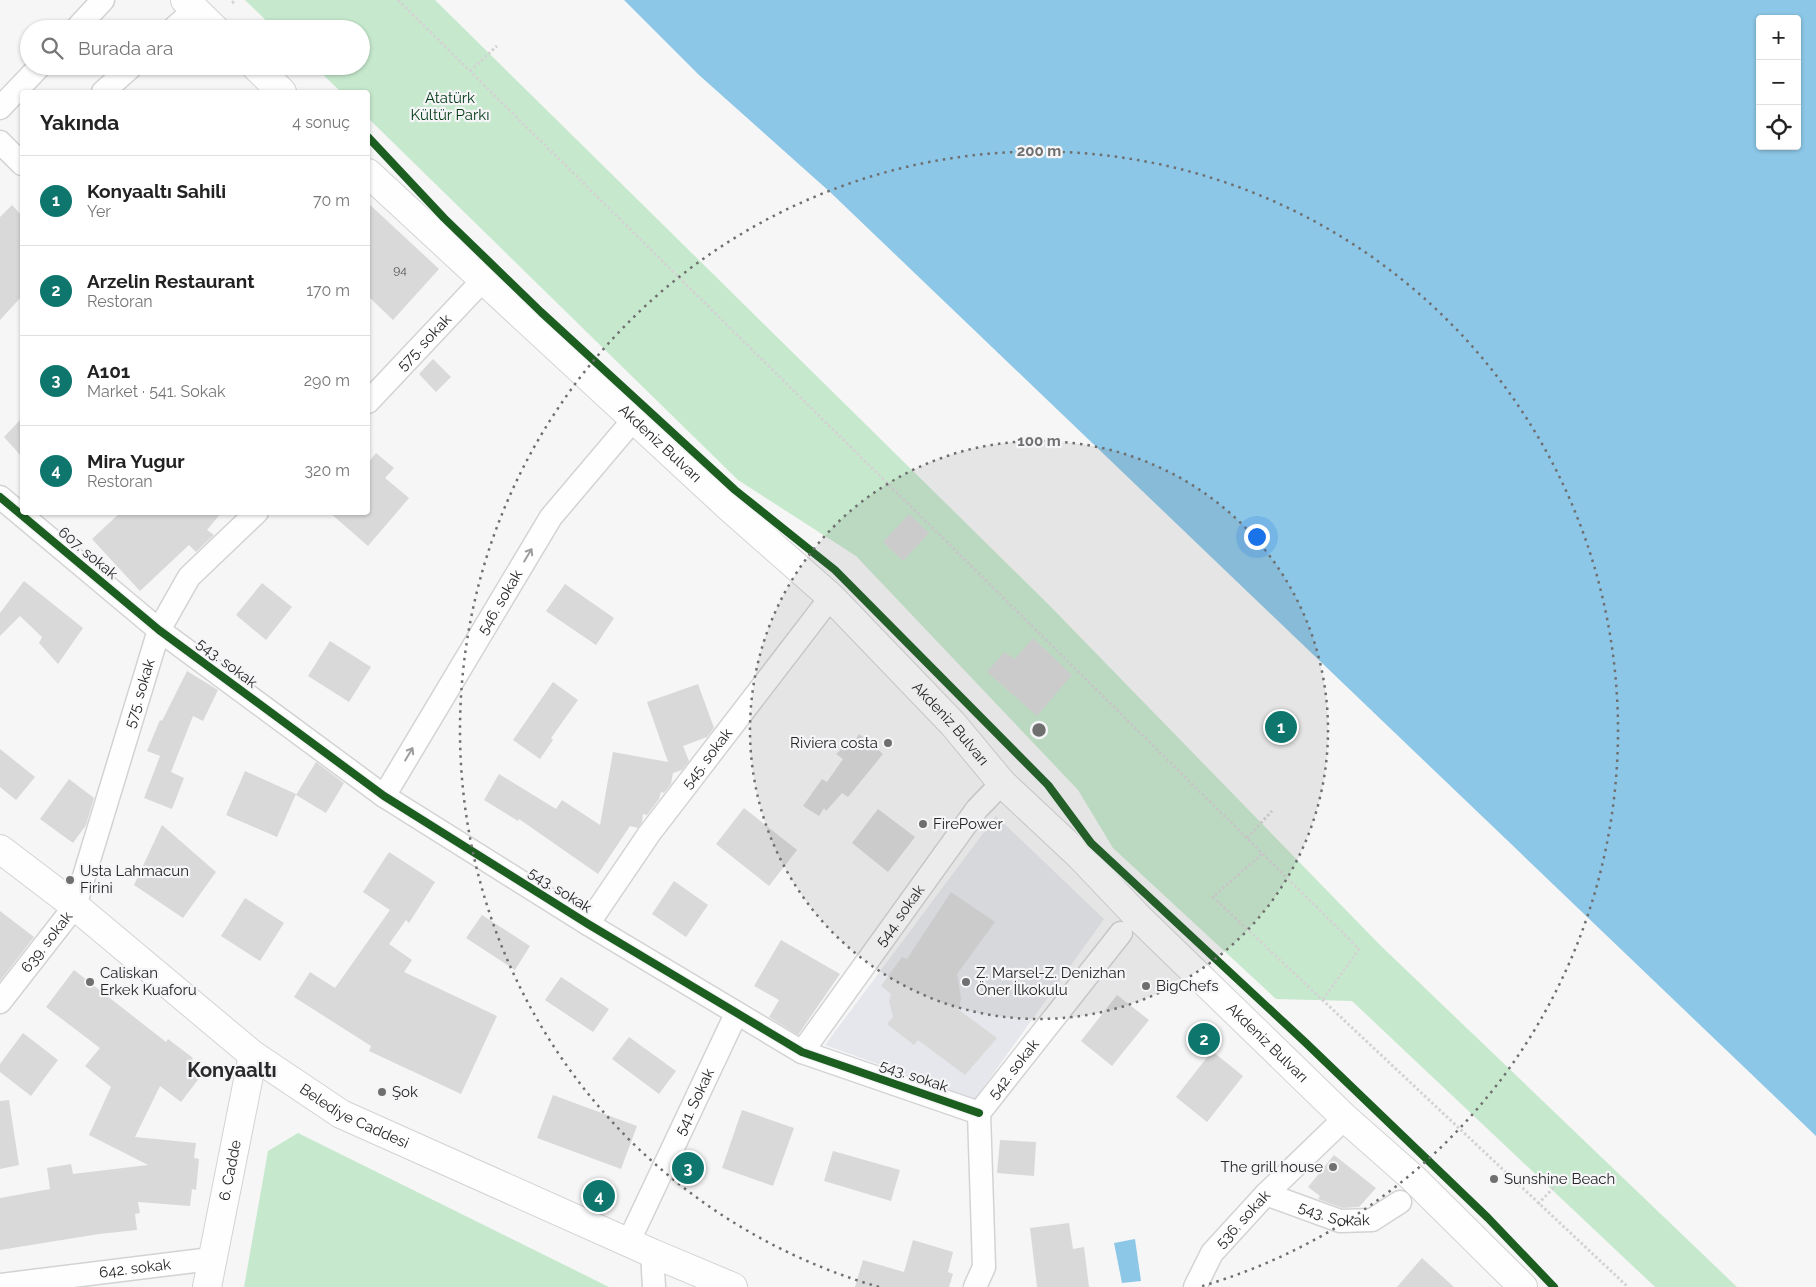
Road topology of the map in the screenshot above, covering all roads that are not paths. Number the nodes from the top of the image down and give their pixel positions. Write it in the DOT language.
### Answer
graph roads {
  1 [pos="103,0"];
  2 [pos="190,5"];
  3 [pos="84,20"];
  4 [pos="179,20"];
  5 [pos="206,20"];
  6 [pos="31,75"];
  7 [pos="122,75"];
  8 [pos="264,75"];
  9 [pos="105,90"];
  10 [pos="280,90"];
  11 [pos="0,108"];
  12 [pos="0,142"];
  13 [pos="20,162"];
  14 [pos="370,175"];
  15 [pos="482,281"];
  16 [pos="370,400"];
  17 [pos="634,420"];
  18 [pos="0,497"];
  19 [pos="20,514"];
  20 [pos="22,515"];
  21 [pos="254,515"];
  22 [pos="832,597"];
  23 [pos="159,630"];
  24 [pos="1002,783"];
  25 [pos="384,796"];
  26 [pos="0,849"];
  27 [pos="75,906"];
  28 [pos="588,924"];
  29 [pos="1121,933"];
  30 [pos="0,1002"];
  31 [pos="736,1014"];
  32 [pos="802,1052"];
  33 [pos="253,1055"];
  34 [pos="979,1113"];
  35 [pos="1345,1118"];
  36 [pos="1266,1194"];
  37 [pos="1400,1202"];
  38 [pos="640,1248"];
  39 [pos="211,1259"];
  40 [pos="0,1285"];
  41 [pos="654,1286"];
  42 [pos="207,1287"];
  43 [pos="733,1287"];
  44 [pos="976,1287"];
  45 [pos="1195,1287"];
  46 [pos="1523,1287"];
  1 -- 3 [label="street"];
  2 -- 4 [label="street"];
  2 -- 5 [label="main road"];
  6 -- 11 [label="street"];
  7 -- 9 [label="street"];
  8 -- 10 [label="main road"];
  12 -- 13 [label="street"];
  14 -- 15 [label="main road, Akdeniz Bulvarı"];
  15 -- 16 [label="street, 575. sokak"];
  15 -- 17 [label="main road, Akdeniz Bulvarı"];
  17 -- 22 [label="main road, Akdeniz Bulvarı"];
  25 -- 17 [label="street, 546. sokak, one-way"];
  18 -- 19 [label="street, 607. sokak"];
  20 -- 23 [label="street, 607. sokak"];
  21 -- 23 [label="street, 575. sokak"];
  22 -- 24 [label="main road, Akdeniz Bulvarı"];
  22 -- 28 [label="street, 545. sokak"];
  23 -- 25 [label="street, 543. sokak"];
  23 -- 27 [label="street, 575. sokak"];
  24 -- 32 [label="street, 544. sokak"];
  24 -- 35 [label="main road, Akdeniz Bulvarı"];
  25 -- 28 [label="street, 543. sokak"];
  26 -- 27 [label="main road, Belediye Caddesi"];
  27 -- 30 [label="street, 639. sokak"];
  27 -- 33 [label="main road, Belediye Caddesi"];
  28 -- 31 [label="street, 543. sokak"];
  29 -- 34 [label="street, 542. sokak"];
  31 -- 32 [label="street, 543. sokak"];
  31 -- 38 [label="street, 541. Sokak"];
  32 -- 34 [label="street, 543. sokak"];
  33 -- 38 [label="main road, Belediye Caddesi"];
  33 -- 39 [label="main road, 6. Cadde"];
  34 -- 44 [label="street, 542. sokak"];
  35 -- 36 [label="street, 536. sokak"];
  35 -- 46 [label="main road, Akdeniz Bulvarı"];
  36 -- 37 [label="street, 543. Sokak"];
  36 -- 45 [label="street, 536. sokak"];
  38 -- 41 [label="street"];
  38 -- 43 [label="main road, Belediye Caddesi"];
  39 -- 40 [label="street, 642. sokak"];
  39 -- 42 [label="main road, 6. Cadde"];
}
